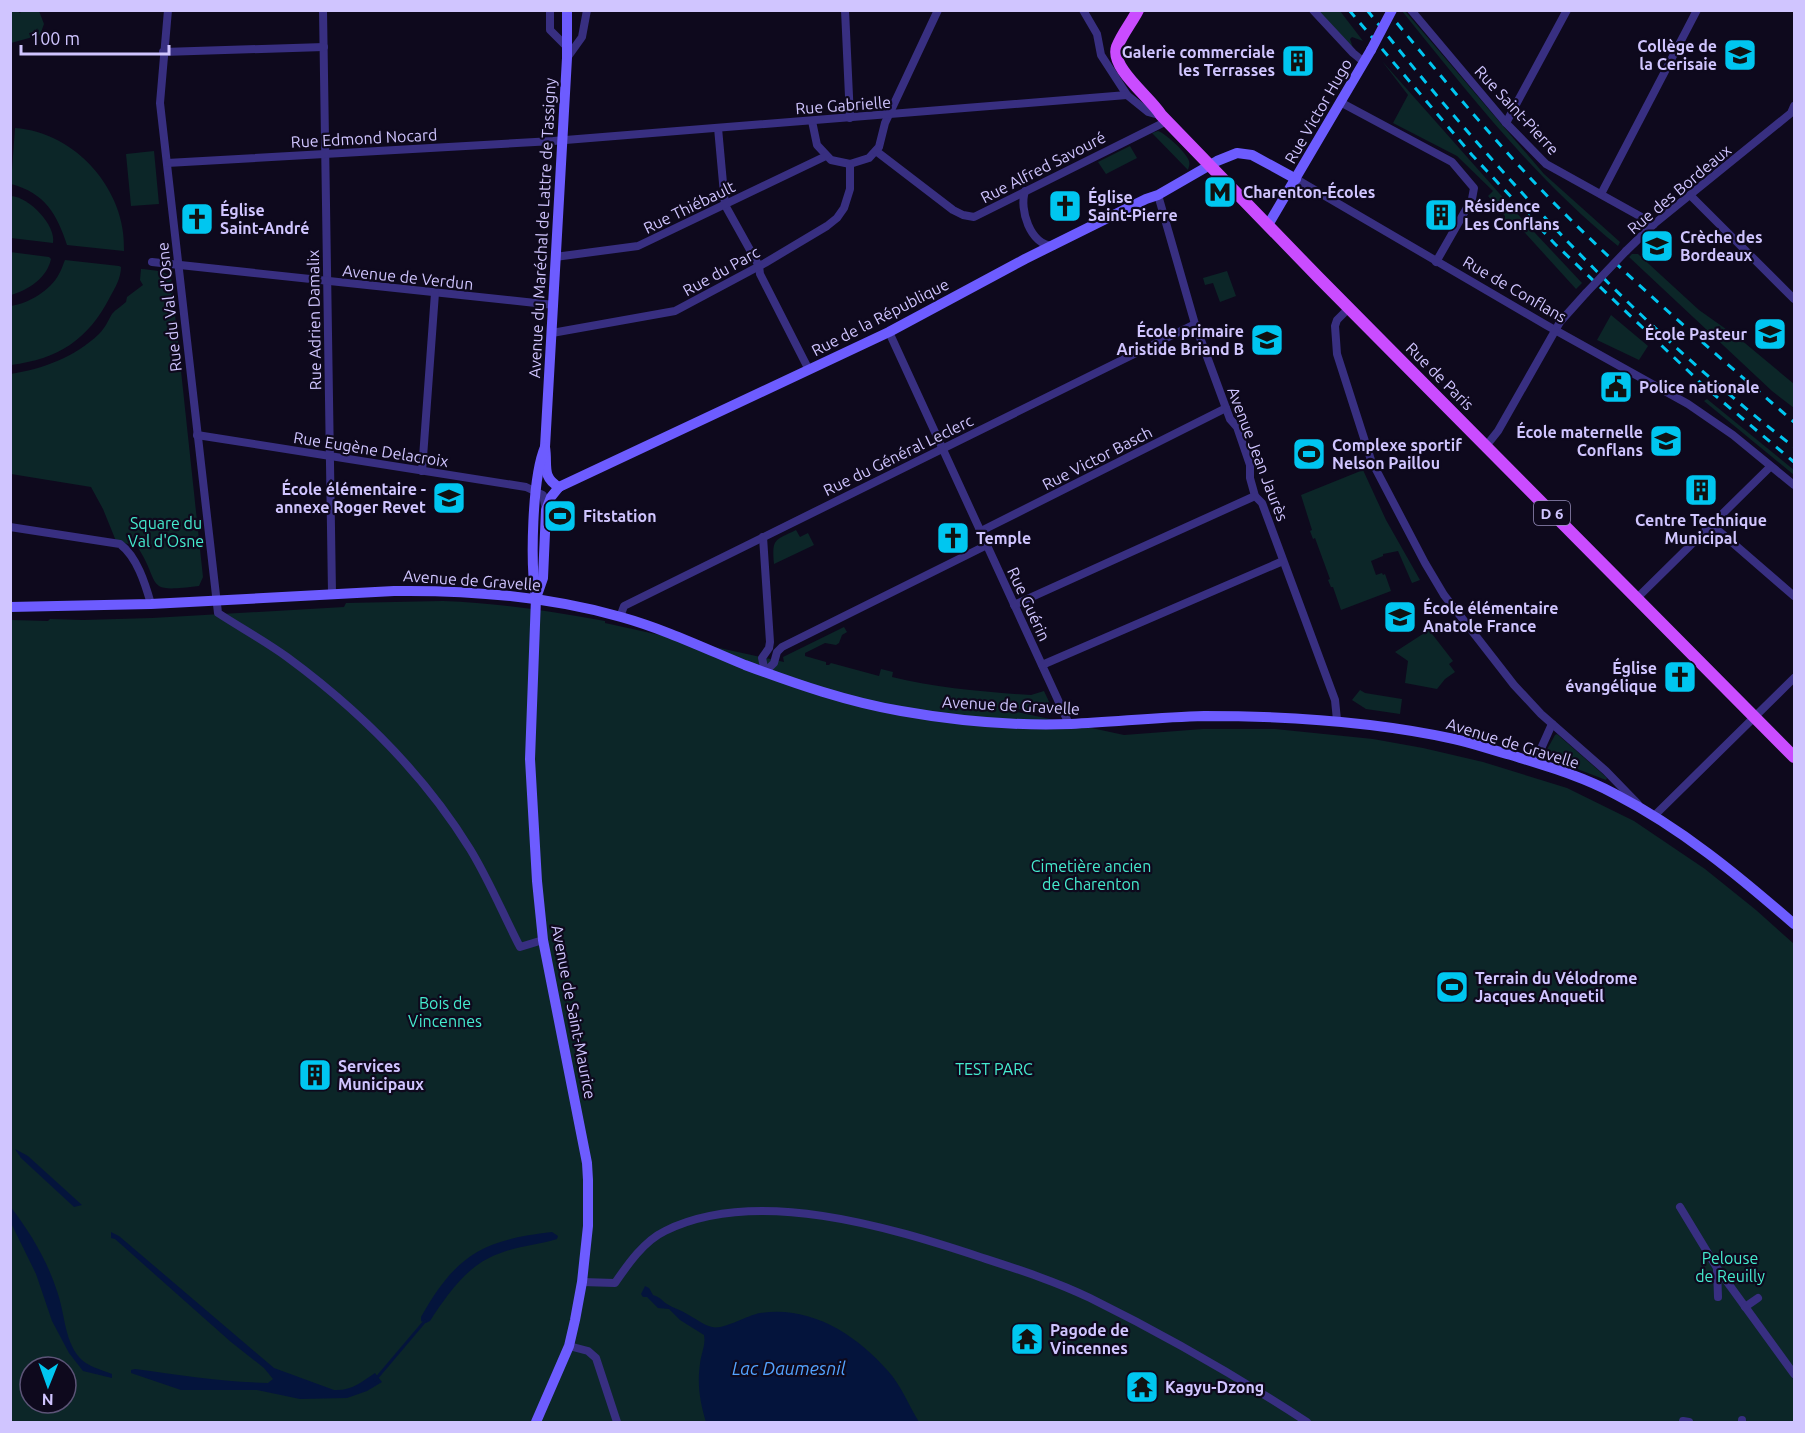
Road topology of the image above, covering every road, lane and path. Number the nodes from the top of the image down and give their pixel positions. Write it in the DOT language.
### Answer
graph roads {
  1 [pos="168,10"];
  2 [pos="323,10"];
  3 [pos="550,10"];
  4 [pos="567,10"];
  5 [pos="587,10"];
  6 [pos="845,10"];
  7 [pos="938,10"];
  8 [pos="1083,10"];
  9 [pos="1138,10"];
  10 [pos="1313,10"];
  11 [pos="1392,10"];
  12 [pos="1411,10"];
  13 [pos="1567,10"];
  14 [pos="1697,10"];
  15 [pos="566,46"];
  16 [pos="324,47"];
  17 [pos="164,52"];
  18 [pos="567,58"];
  19 [pos="1364,62"];
  20 [pos="1126,95"];
  21 [pos="1340,102"];
  22 [pos="1794,106"];
  23 [pos="890,115"];
  24 [pos="850,118"];
  25 [pos="1164,118"];
  26 [pos="812,121"];
  27 [pos="1506,123"];
  28 [pos="718,128"];
  29 [pos="562,140"];
  30 [pos="876,151"];
  31 [pos="325,154"];
  32 [pos="826,156"];
  33 [pos="167,163"];
  34 [pos="850,164"];
  35 [pos="1209,165"];
  36 [pos="1296,179"];
  37 [pos="1025,191"];
  38 [pos="1601,194"];
  39 [pos="1158,195"];
  40 [pos="1690,195"];
  41 [pos="725,205"];
  42 [pos="1654,224"];
  43 [pos="1268,225"];
  44 [pos="1053,246"];
  45 [pos="555,257"];
  46 [pos="152,262"];
  47 [pos="1436,262"];
  48 [pos="178,264"];
  49 [pos="759,266"];
  50 [pos="327,282"];
  51 [pos="435,293"];
  52 [pos="1794,299"];
  53 [pos="554,305"];
  54 [pos="1349,308"];
  55 [pos="1195,324"];
  56 [pos="1556,330"];
  57 [pos="889,332"];
  58 [pos="552,333"];
  59 [pos="809,370"];
  60 [pos="1226,408"];
  61 [pos="197,435"];
  62 [pos="1486,446"];
  63 [pos="545,447"];
  64 [pos="943,448"];
  65 [pos="330,456"];
  66 [pos="1770,467"];
  67 [pos="422,471"];
  68 [pos="1794,485"];
  69 [pos="559,487"];
  70 [pos="538,488"];
  71 [pos="1256,496"];
  72 [pos="546,510"];
  73 [pos="1712,525"];
  74 [pos="10,527"];
  75 [pos="981,531"];
  76 [pos="763,537"];
  77 [pos="987,545"];
  78 [pos="1284,561"];
  79 [pos="332,593"];
  80 [pos="1794,596"];
  81 [pos="536,598"];
  82 [pos="1637,598"];
  83 [pos="215,600"];
  84 [pos="151,604"];
  85 [pos="1014,605"];
  86 [pos="10,607"];
  87 [pos="620,616"];
  88 [pos="770,645"];
  89 [pos="778,650"];
  90 [pos="1042,665"];
  91 [pos="765,672"];
  92 [pos="1794,678"];
  93 [pos="1755,718"];
  94 [pos="1337,720"];
  95 [pos="1069,724"];
  96 [pos="1552,724"];
  97 [pos="1794,757"];
  98 [pos="1535,762"];
  99 [pos="1617,789"];
  100 [pos="1654,816"];
  101 [pos="1794,924"];
  102 [pos="543,940"];
  103 [pos="1680,1207"];
  104 [pos="1716,1268"];
  105 [pos="582,1282"];
  106 [pos="1718,1297"];
  107 [pos="1758,1298"];
  108 [pos="1745,1307"];
  109 [pos="569,1346"];
  110 [pos="1794,1374"];
  111 [pos="536,1422"];
  112 [pos="617,1422"];
  113 [pos="1307,1422"];
  1 -- 17 [label="street, Rue du Val d'Osne"];
  2 -- 16 [label="street, Rue Adrien Damalix"];
  3 -- 15 [label="street"];
  4 -- 15 [label="main road, Avenue du Maréchal de Lattre de Tassigny"];
  5 -- 18 [label="street"];
  6 -- 24 [label="street"];
  7 -- 23 [label="street"];
  8 -- 20 [label="street, Rue de Paris"];
  9 -- 25 [label="main road"];
  10 -- 19 [label="street"];
  11 -- 19 [label="main road, Rue Victor Hugo, bridge"];
  12 -- 27 [label="street, Rue Saint-Pierre"];
  13 -- 27 [label="street"];
  14 -- 38 [label="street"];
  15 -- 18 [label="main road, Avenue du Maréchal de Lattre de Tassigny"];
  16 -- 17 [label="street"];
  16 -- 31 [label="street, Rue Adrien Damalix"];
  17 -- 33 [label="street, Rue du Val d'Osne"];
  18 -- 29 [label="main road, Avenue du Maréchal de Lattre de Tassigny"];
  19 -- 21 [label="main road, Rue Victor Hugo"];
  20 -- 23 [label="street, Rue Gabrielle"];
  20 -- 25 [label="street, Rue de Paris"];
  21 -- 36 [label="main road, Rue Victor Hugo"];
  21 -- 47 [label="street"];
  22 -- 40 [label="street, Rue des Bordeaux"];
  23 -- 24 [label="street, Rue Gabrielle"];
  23 -- 30 [label="street"];
  24 -- 26 [label="street, Rue Gabrielle"];
  25 -- 35 [label="main road, Rue de Paris"];
  25 -- 37 [label="street, Rue Alfred Savouré"];
  26 -- 28 [label="street, Rue Gabrielle"];
  26 -- 32 [label="street"];
  27 -- 38 [label="street, Rue Saint-Pierre"];
  28 -- 29 [label="street, Rue Gabrielle"];
  28 -- 41 [label="street"];
  29 -- 31 [label="street, Rue Edmond Nocard"];
  29 -- 45 [label="main road, Avenue du Maréchal de Lattre de Tassigny"];
  30 -- 34 [label="street"];
  30 -- 37 [label="street, Rue Alfred Savouré"];
  31 -- 33 [label="street, Rue Edmond Nocard"];
  31 -- 50 [label="street, Rue Adrien Damalix"];
  32 -- 34 [label="street"];
  32 -- 41 [label="street, Rue Thiébault"];
  33 -- 48 [label="street, Rue du Val d'Osne"];
  34 -- 49 [label="street, Rue du Parc"];
  35 -- 36 [label="main road, Rue de Conflans"];
  35 -- 39 [label="main road, Rue de la République"];
  35 -- 43 [label="main road, Rue de Paris / D 6"];
  36 -- 43 [label="main road, Rue Victor Hugo"];
  36 -- 47 [label="street, Rue de Conflans"];
  37 -- 44 [label="street"];
  38 -- 42 [label="street, Rue Saint-Pierre"];
  39 -- 44 [label="main road, Rue de la République"];
  39 -- 55 [label="street, Avenue Jean Jaurès"];
  40 -- 42 [label="street, Rue des Bordeaux"];
  40 -- 52 [label="street"];
  41 -- 45 [label="street, Rue Thiébault"];
  41 -- 49 [label="street"];
  42 -- 56 [label="street, Rue des Bordeaux, bridge"];
  43 -- 54 [label="main road, Rue de Paris / D 6"];
  44 -- 57 [label="main road, Rue de la République"];
  45 -- 53 [label="main road, Avenue du Maréchal de Lattre de Tassigny"];
  46 -- 48 [label="street, Avenue de Verdun"];
  47 -- 56 [label="street, Rue de Conflans"];
  48 -- 50 [label="street, Avenue de Verdun"];
  48 -- 61 [label="street, Rue du Val d'Osne"];
  49 -- 58 [label="street, Rue du Parc"];
  49 -- 59 [label="street"];
  50 -- 51 [label="street, Avenue de Verdun"];
  50 -- 65 [label="street, Rue Adrien Damalix"];
  51 -- 53 [label="street, Avenue de Verdun"];
  51 -- 67 [label="street"];
  53 -- 58 [label="main road, Avenue du Maréchal de Lattre de Tassigny"];
  54 -- 62 [label="main road, Rue de Paris / D 6"];
  54 -- 96 [label="street"];
  55 -- 60 [label="street, Avenue Jean Jaurès"];
  55 -- 64 [label="street, Rue du Général Leclerc"];
  56 -- 62 [label="street, Rue des Bordeaux"];
  56 -- 66 [label="street, Rue de Conflans"];
  57 -- 59 [label="main road, Rue de la République"];
  57 -- 64 [label="street, Rue Guérin"];
  58 -- 63 [label="main road, Avenue du Maréchal de Lattre de Tassigny"];
  59 -- 69 [label="main road, Rue de la République"];
  60 -- 71 [label="street, Avenue Jean Jaurès"];
  60 -- 75 [label="street, Rue Victor Basch"];
  61 -- 65 [label="street, Rue Eugène Delacroix"];
  61 -- 83 [label="street, Rue du Val d'Osne"];
  62 -- 82 [label="main road, Rue de Paris / D 6"];
  63 -- 69 [label="main road, Avenue du Maréchal de Lattre de Tassigny"];
  63 -- 70 [label="main road, Avenue du Maréchal de Lattre de Tassigny"];
  64 -- 75 [label="street, Rue Guérin"];
  64 -- 76 [label="street, Rue du Général Leclerc"];
  65 -- 67 [label="street, Rue Eugène Delacroix"];
  65 -- 79 [label="street, Rue Adrien Damalix"];
  66 -- 68 [label="street, Rue de Conflans"];
  66 -- 73 [label="street"];
  67 -- 70 [label="street, Rue Eugène Delacroix"];
  69 -- 72 [label="main road, Avenue du Maréchal de Lattre de Tassigny"];
  70 -- 72 [label="street, Avenue du Maréchal de Lattre de Tassigny"];
  70 -- 81 [label="main road, Avenue du Maréchal de Lattre de Tassigny"];
  71 -- 78 [label="street, Avenue Jean Jaurès"];
  71 -- 85 [label="street"];
  72 -- 81 [label="main road, Avenue du Maréchal de Lattre de Tassigny"];
  73 -- 80 [label="street"];
  73 -- 82 [label="street"];
  74 -- 84 [label="street"];
  75 -- 77 [label="street, Rue Guérin"];
  76 -- 87 [label="street, Rue du Général Leclerc"];
  76 -- 88 [label="street"];
  77 -- 85 [label="street, Rue Guérin"];
  77 -- 89 [label="street"];
  78 -- 90 [label="street"];
  78 -- 94 [label="street, Avenue Jean Jaurès"];
  79 -- 81 [label="main road, Avenue de Gravelle"];
  79 -- 83 [label="main road, Avenue de Gravelle"];
  81 -- 87 [label="main road, Avenue de Gravelle"];
  81 -- 102 [label="main road, Avenue de Saint-Maurice"];
  82 -- 93 [label="main road, Rue de Paris / D 6"];
  83 -- 84 [label="main road, Avenue de Gravelle"];
  83 -- 102 [label="street"];
  84 -- 86 [label="main road, Avenue de Gravelle"];
  85 -- 90 [label="street, Rue Guérin"];
  87 -- 91 [label="main road, Avenue de Gravelle"];
  88 -- 89 [label="street"];
  88 -- 91 [label="street"];
  89 -- 91 [label="street"];
  90 -- 95 [label="street, Rue Guérin"];
  91 -- 95 [label="main road, Avenue de Gravelle"];
  92 -- 93 [label="street"];
  93 -- 97 [label="main road, Rue de Paris / D 6"];
  93 -- 100 [label="street"];
  94 -- 95 [label="main road, Avenue de Gravelle"];
  94 -- 98 [label="main road, Avenue de Gravelle"];
  96 -- 98 [label="street"];
  96 -- 99 [label="street"];
  98 -- 99 [label="main road, Avenue de Gravelle"];
  99 -- 100 [label="main road, Avenue de Gravelle"];
  100 -- 101 [label="main road, Avenue de Gravelle"];
  102 -- 105 [label="main road, Avenue de Saint-Maurice"];
  103 -- 104 [label="street"];
  104 -- 106 [label="street"];
  104 -- 108 [label="street"];
  105 -- 109 [label="main road, Avenue de Saint-Maurice"];
  105 -- 113 [label="street"];
  107 -- 108 [label="street"];
  108 -- 110 [label="street"];
  109 -- 111 [label="main road, Avenue de Saint-Maurice"];
  109 -- 112 [label="street"];
}
